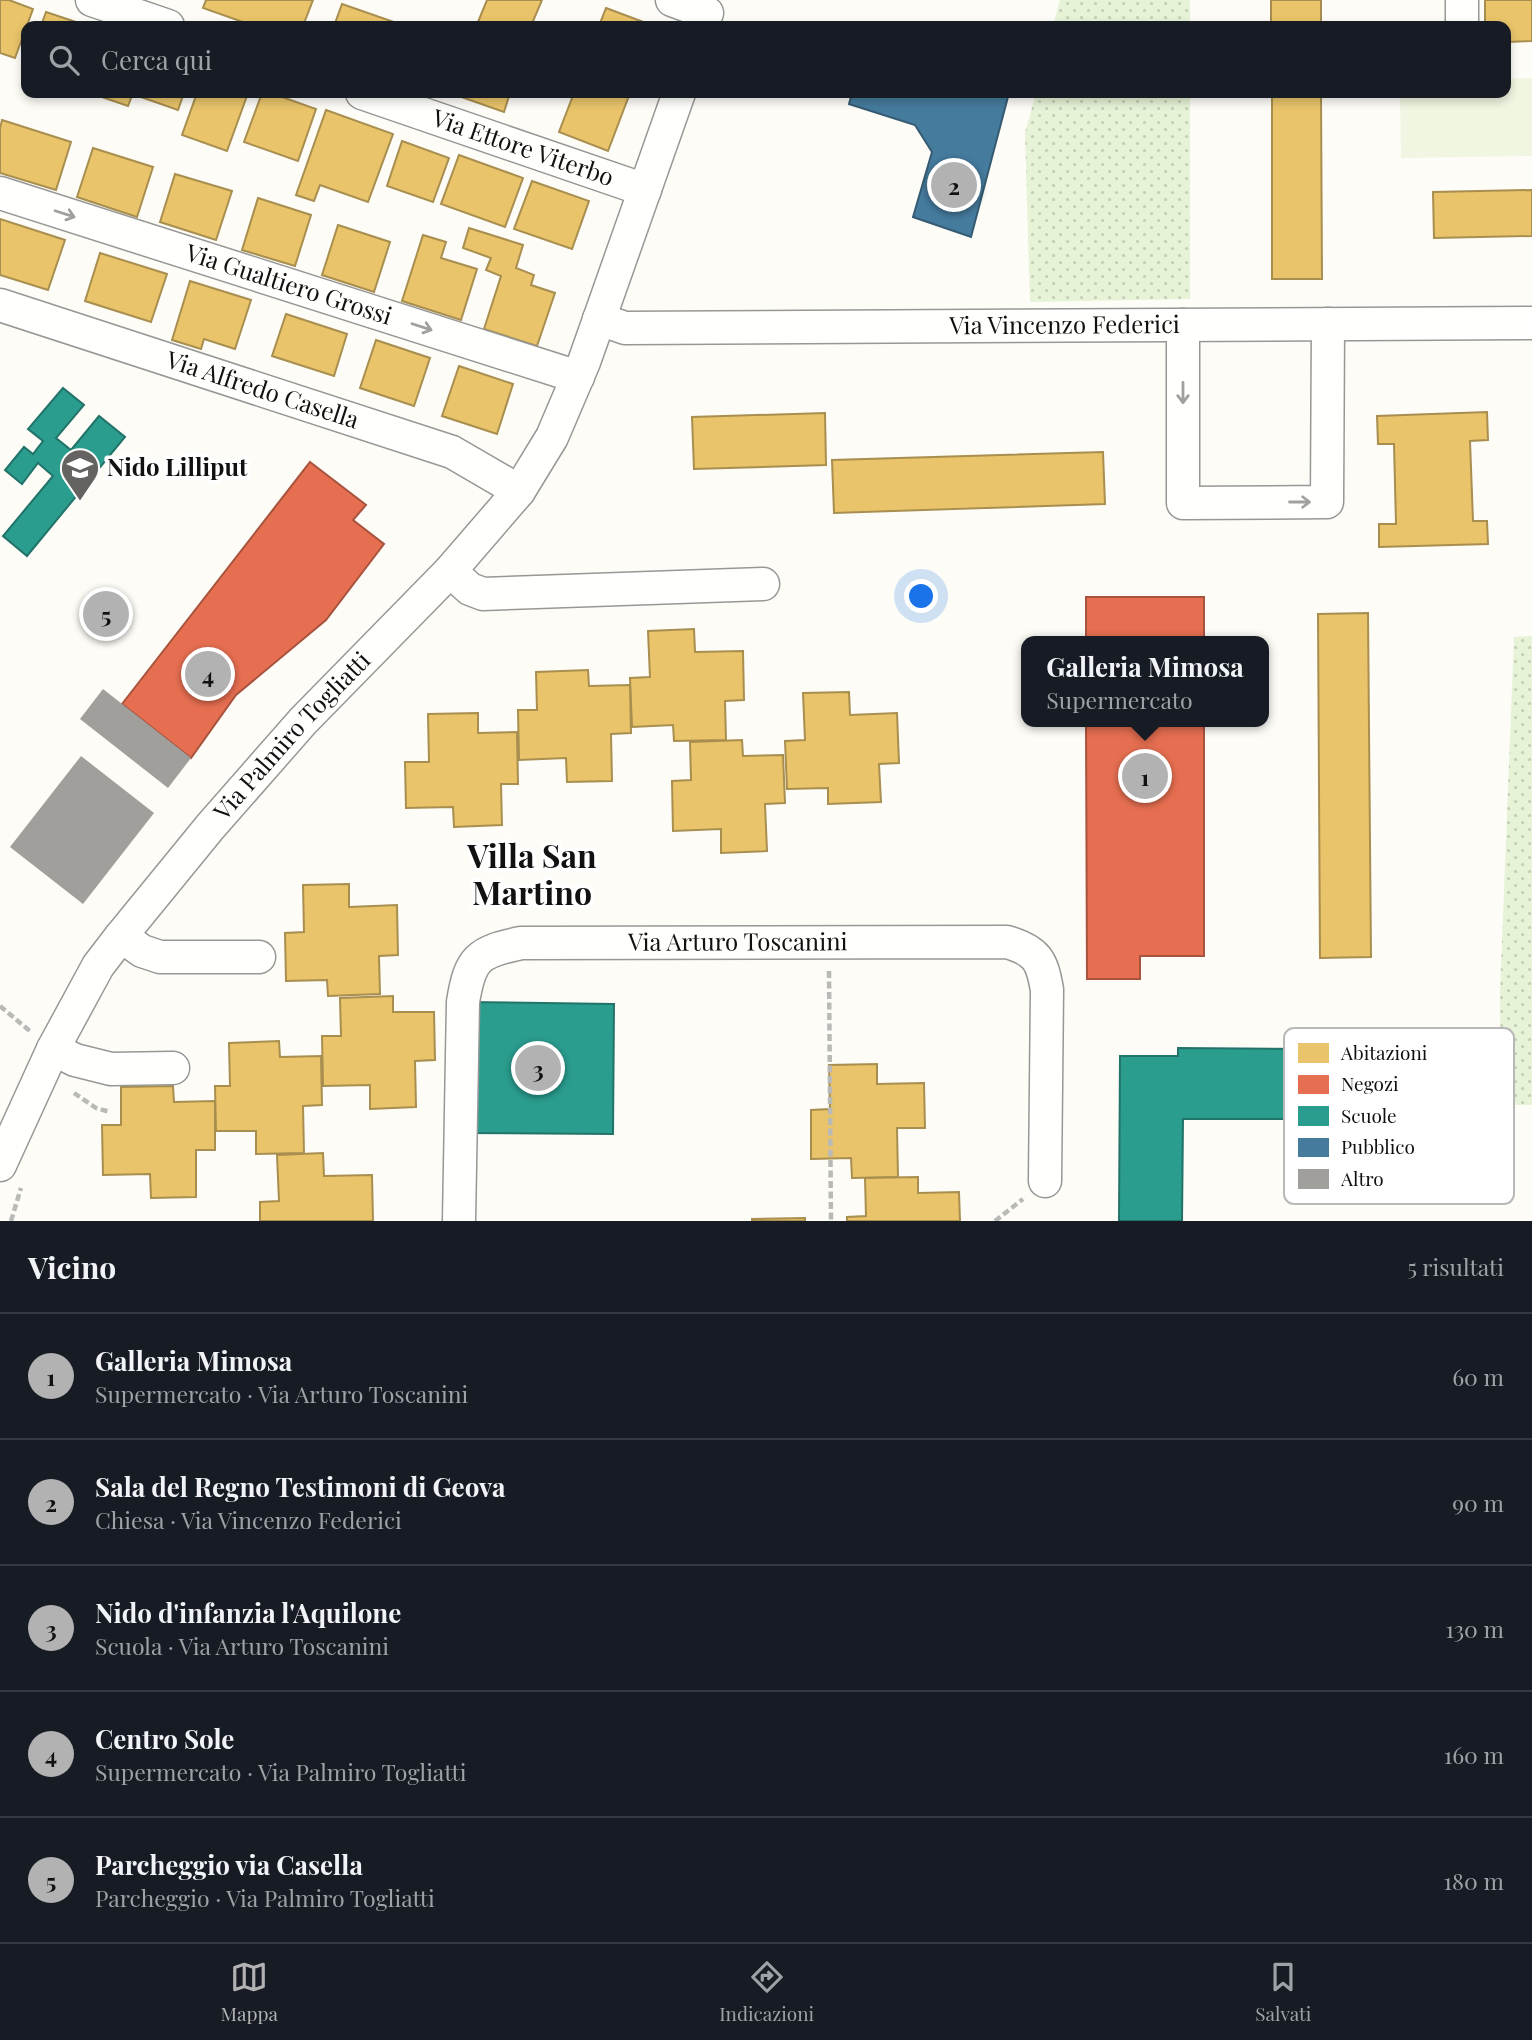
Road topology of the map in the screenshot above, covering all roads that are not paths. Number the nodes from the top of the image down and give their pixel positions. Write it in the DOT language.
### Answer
graph roads {
  1 [pos="92,0"];
  2 [pos="672,0"];
  3 [pos="1462,0"];
  4 [pos="706,13"];
  5 [pos="153,21"];
  6 [pos="1462,21"];
  7 [pos="377,98"];
  8 [pos="677,98"];
  9 [pos="645,190"];
  10 [pos="0,193"];
  11 [pos="0,305"];
  12 [pos="599,319"];
  13 [pos="1532,323"];
  14 [pos="1328,324"];
  15 [pos="1183,325"];
  16 [pos="578,377"];
  17 [pos="519,491"];
  18 [pos="450,571"];
  19 [pos="763,584"];
  20 [pos="121,936"];
  21 [pos="260,957"];
  22 [pos="63,1065"];
  23 [pos="173,1068"];
  24 [pos="6,1167"];
  25 [pos="1045,1181"];
  26 [pos="459,1221"];
  1 -- 5 [label="street"];
  2 -- 4 [label="street"];
  3 -- 6 [label="street"];
  7 -- 9 [label="street, Via Ettore Viterbo"];
  8 -- 9 [label="street, Via Palmiro Togliatti"];
  9 -- 12 [label="street, Via Palmiro Togliatti"];
  10 -- 16 [label="street, Via Gualtiero Grossi, one-way"];
  11 -- 17 [label="street, Via Alfredo Casella"];
  12 -- 15 [label="street, Via Vincenzo Federici"];
  12 -- 16 [label="street, Via Palmiro Togliatti"];
  13 -- 14 [label="street, Via Vincenzo Federici"];
  14 -- 15 [label="street, Via Vincenzo Federici"];
  15 -- 14 [label="street, one-way"];
  16 -- 17 [label="street, Via Palmiro Togliatti"];
  17 -- 18 [label="street, Via Palmiro Togliatti"];
  18 -- 19 [label="street"];
  18 -- 20 [label="street, Via Palmiro Togliatti"];
  20 -- 21 [label="street"];
  20 -- 22 [label="street, Via Palmiro Togliatti"];
  22 -- 23 [label="street"];
  22 -- 24 [label="street, Via Palmiro Togliatti"];
  25 -- 26 [label="street, Via Arturo Toscanini"];
}
